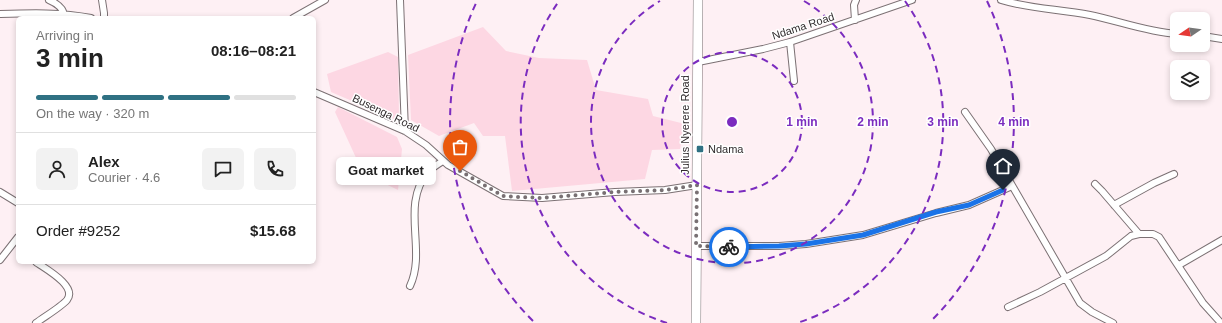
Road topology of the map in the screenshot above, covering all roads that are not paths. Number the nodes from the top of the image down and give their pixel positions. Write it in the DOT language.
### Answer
graph roads {
  1 [pos="49,0"];
  2 [pos="102,0"];
  3 [pos="400,0"];
  4 [pos="698,0"];
  5 [pos="856,0"];
  6 [pos="912,0"];
  7 [pos="1001,0"];
  8 [pos="1036,0"];
  9 [pos="322,1"];
  10 [pos="1036,7"];
  11 [pos="0,14"];
  12 [pos="64,15"];
  13 [pos="79,16"];
  14 [pos="104,16"];
  15 [pos="298,16"];
  16 [pos="855,20"];
  17 [pos="1170,34"];
  18 [pos="1210,37"];
  19 [pos="1222,39"];
  20 [pos="790,42"];
  21 [pos="698,62"];
  22 [pos="794,81"];
  23 [pos="316,93"];
  24 [pos="965,112"];
  25 [pos="405,131"];
  26 [pos="443,161"];
  27 [pos="1174,174"];
  28 [pos="1095,184"];
  29 [pos="697,185"];
  30 [pos="1012,186"];
  31 [pos="0,192"];
  32 [pos="16,202"];
  33 [pos="1114,205"];
  34 [pos="1139,234"];
  35 [pos="16,240"];
  36 [pos="1222,240"];
  37 [pos="13,245"];
  38 [pos="696,246"];
  39 [pos="16,248"];
  40 [pos="0,260"];
  41 [pos="39,264"];
  42 [pos="1179,265"];
  43 [pos="1066,279"];
  44 [pos="410,286"];
  45 [pos="1008,307"];
  46 [pos="36,323"];
  47 [pos="696,323"];
  48 [pos="1113,323"];
  49 [pos="1221,323"];
  1 -- 12 [label="street"];
  2 -- 14 [label="street"];
  3 -- 25 [label="street"];
  4 -- 21 [label="highway, Julius Nyerere Road"];
  5 -- 16 [label="street"];
  6 -- 16 [label="street, Ndama Road"];
  7 -- 10 [label="street"];
  8 -- 10 [label="street"];
  9 -- 15 [label="street"];
  10 -- 17 [label="street"];
  11 -- 12 [label="street"];
  12 -- 13 [label="street"];
  16 -- 20 [label="street, Ndama Road"];
  18 -- 19 [label="street"];
  20 -- 21 [label="street, Ndama Road"];
  20 -- 22 [label="street"];
  21 -- 29 [label="highway, Julius Nyerere Road"];
  23 -- 25 [label="street, Busenga Road"];
  24 -- 30 [label="street"];
  25 -- 26 [label="street, Busenga Road"];
  26 -- 29 [label="street, Busenga Road"];
  26 -- 44 [label="street"];
  27 -- 33 [label="street"];
  28 -- 33 [label="street"];
  29 -- 38 [label="highway, Julius Nyerere Road"];
  30 -- 38 [label="street"];
  30 -- 43 [label="street"];
  31 -- 32 [label="street"];
  33 -- 34 [label="street"];
  34 -- 42 [label="street"];
  34 -- 43 [label="street"];
  35 -- 37 [label="street"];
  36 -- 42 [label="street"];
  37 -- 39 [label="street"];
  37 -- 40 [label="street"];
  38 -- 47 [label="highway, Julius Nyerere Road"];
  41 -- 46 [label="street"];
  42 -- 49 [label="street"];
  43 -- 45 [label="street"];
  43 -- 48 [label="street"];
}
